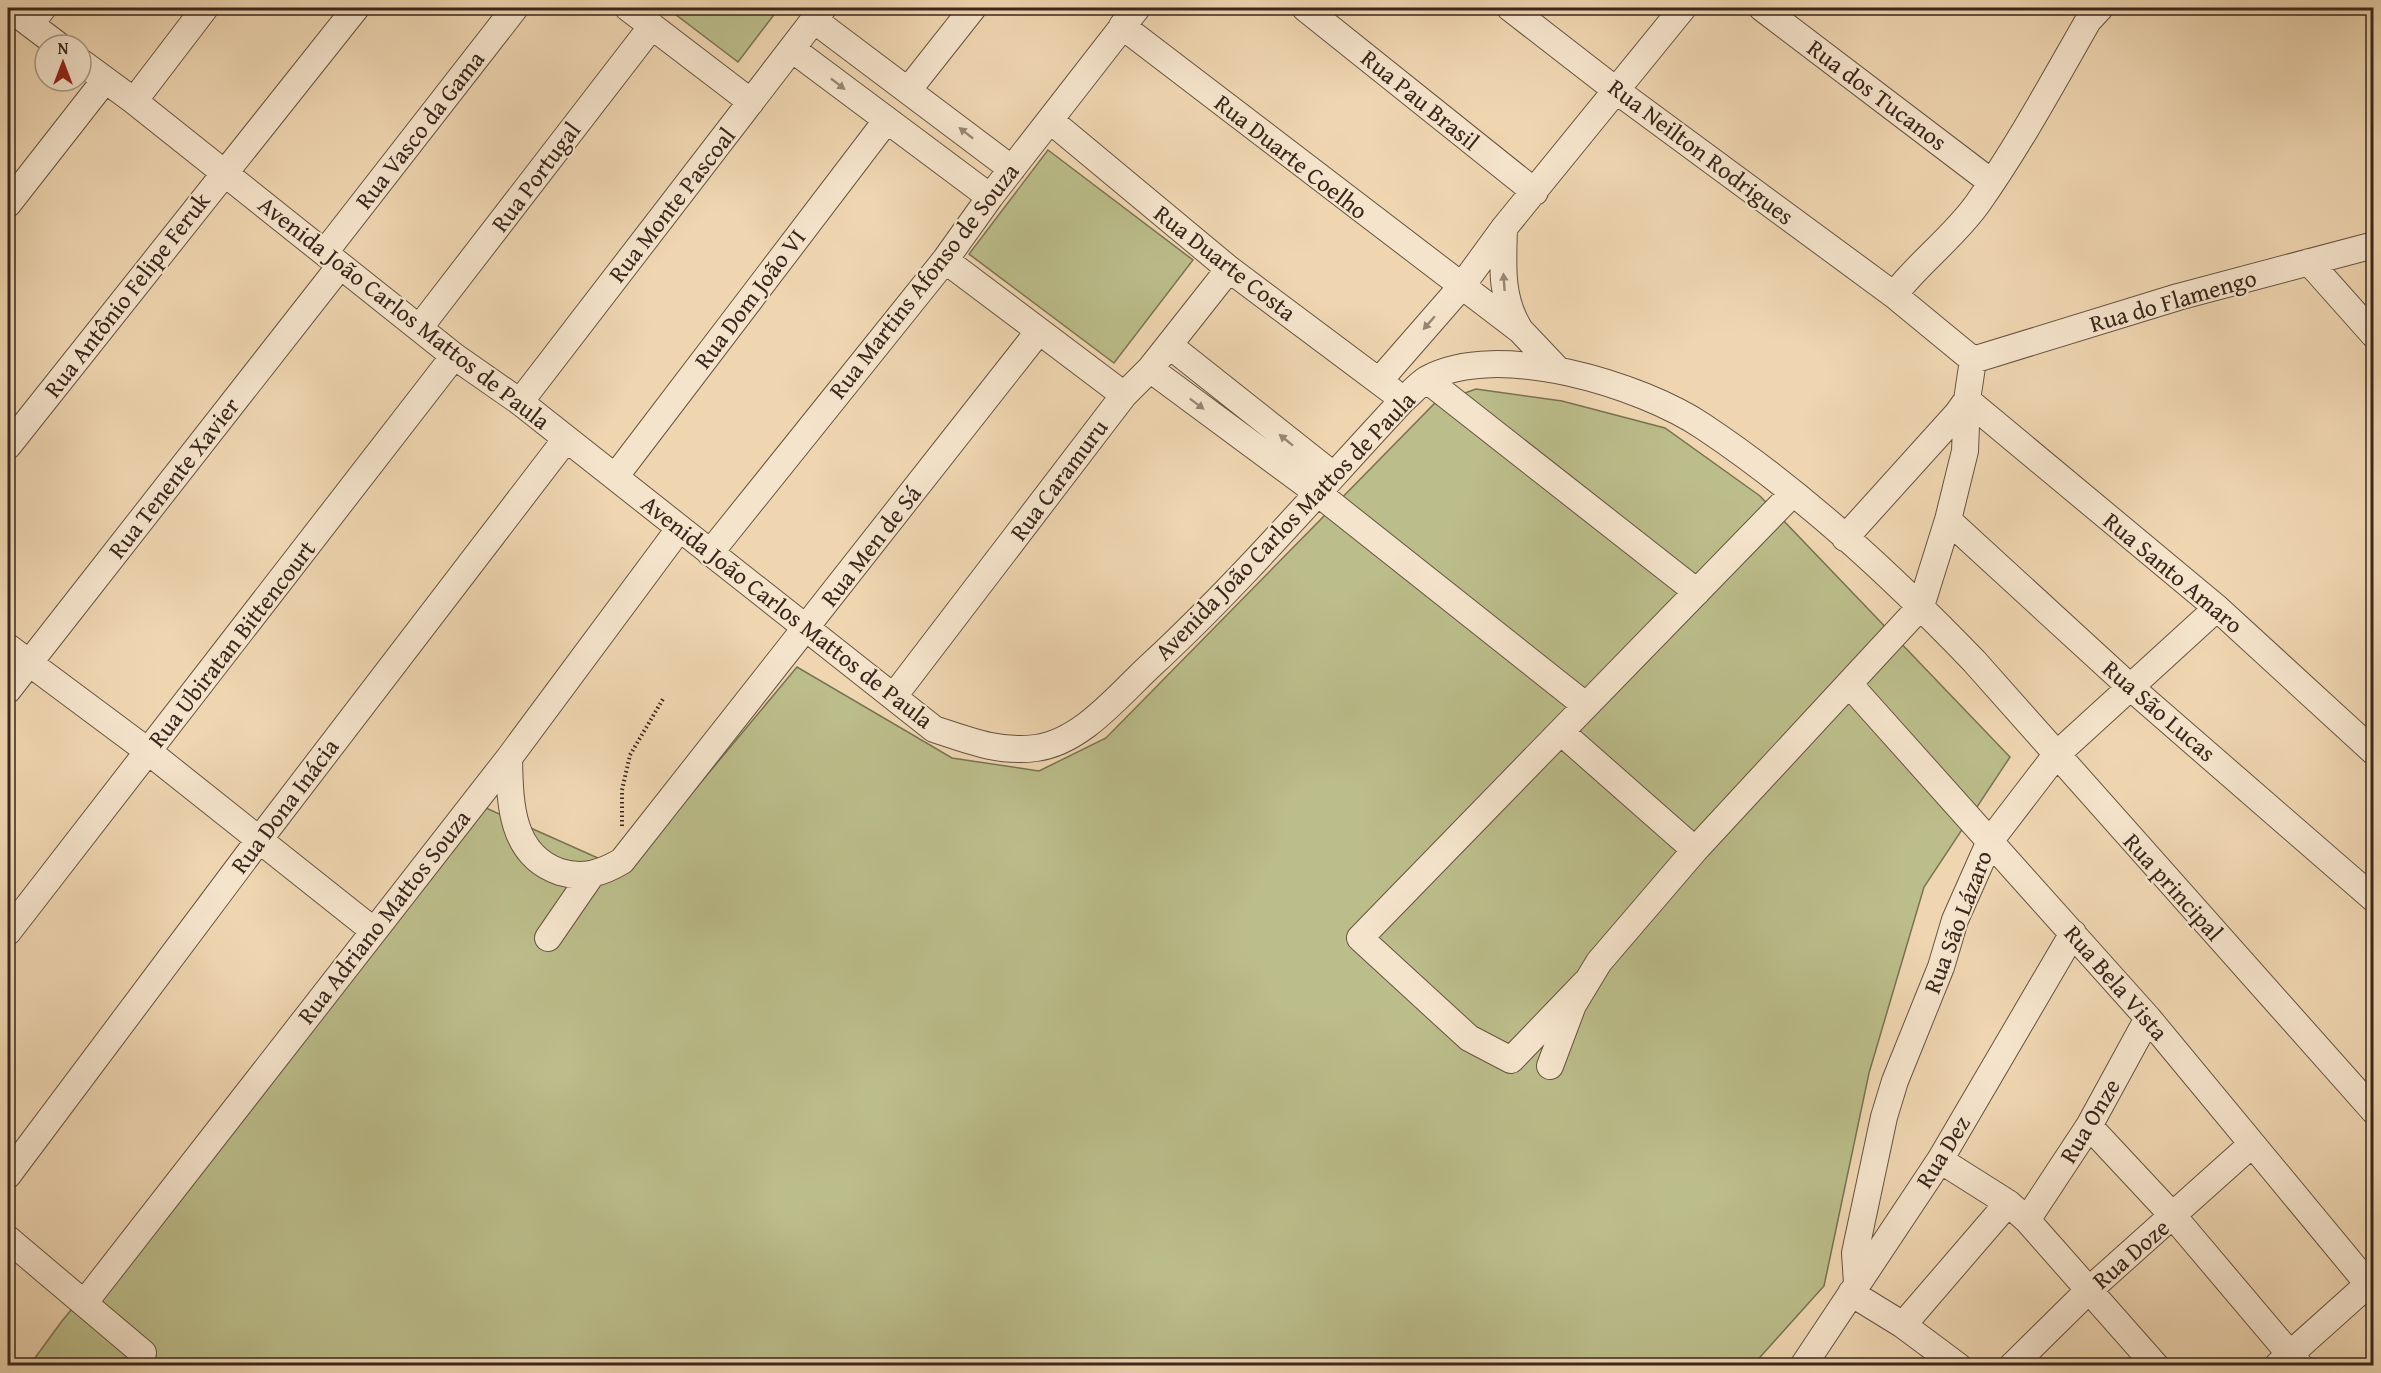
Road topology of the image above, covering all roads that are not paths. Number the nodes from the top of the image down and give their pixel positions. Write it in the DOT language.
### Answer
graph roads {
  1 [pos="9,8"];
  2 [pos="205,8"];
  3 [pos="356,8"];
  4 [pos="515,8"];
  5 [pos="628,8"];
  6 [pos="973,8"];
  7 [pos="1305,8"];
  8 [pos="1510,8"];
  9 [pos="1683,8"];
  10 [pos="1762,8"];
  11 [pos="2100,8"];
  12 [pos="819,14"];
  13 [pos="37,16"];
  14 [pos="1130,17"];
  15 [pos="652,26"];
  16 [pos="49,33"];
  17 [pos="792,49"];
  18 [pos="93,72"];
  19 [pos="105,80"];
  20 [pos="909,89"];
  21 [pos="1617,91"];
  22 [pos="134,101"];
  23 [pos="751,102"];
  24 [pos="886,121"];
  25 [pos="1051,121"];
  26 [pos="1012,169"];
  27 [pos="224,172"];
  28 [pos="1991,182"];
  29 [pos="1535,192"];
  30 [pos="990,197"];
  31 [pos="8,204"];
  32 [pos="1504,228"];
  33 [pos="2373,245"];
  34 [pos="333,259"];
  35 [pos="945,260"];
  36 [pos="2309,262"];
  37 [pos="1229,269"];
  38 [pos="1461,287"];
  39 [pos="1894,295"];
  40 [pos="420,327"];
  41 [pos="1039,331"];
  42 [pos="1521,331"];
  43 [pos="2373,335"];
  44 [pos="1168,345"];
  45 [pos="454,356"];
  46 [pos="1973,360"];
  47 [pos="1150,369"];
  48 [pos="1557,369"];
  49 [pos="1427,380"];
  50 [pos="1378,381"];
  51 [pos="1124,395"];
  52 [pos="1403,400"];
  53 [pos="1967,400"];
  54 [pos="520,402"];
  55 [pos="566,439"];
  56 [pos="8,446"];
  57 [pos="615,477"];
  58 [pos="1326,485"];
  59 [pos="1793,493"];
  60 [pos="1948,520"];
  61 [pos="679,529"];
  62 [pos="1845,538"];
  63 [pos="710,554"];
  64 [pos="1697,592"];
  65 [pos="1921,606"];
  66 [pos="2217,608"];
  67 [pos="807,628"];
  68 [pos="8,647"];
  69 [pos="28,663"];
  70 [pos="1849,684"];
  71 [pos="2129,686"];
  72 [pos="8,690"];
  73 [pos="894,696"];
  74 [pos="1585,705"];
  75 [pos="1561,732"];
  76 [pos="149,752"];
  77 [pos="2373,753"];
  78 [pos="2056,755"];
  79 [pos="509,758"];
  80 [pos="259,840"];
  81 [pos="1990,841"];
  82 [pos="1695,850"];
  83 [pos="583,875"];
  84 [pos="2373,899"];
  85 [pos="374,931"];
  86 [pos="8,932"];
  87 [pos="2073,933"];
  88 [pos="548,938"];
  89 [pos="1585,983"];
  90 [pos="2148,1018"];
  91 [pos="1551,1066"];
  92 [pos="2373,1111"];
  93 [pos="2089,1126"];
  94 [pos="2251,1145"];
  95 [pos="1940,1160"];
  96 [pos="8,1175"];
  97 [pos="2007,1203"];
  98 [pos="2174,1216"];
  99 [pos="2027,1220"];
  100 [pos="8,1239"];
  101 [pos="2372,1285"];
  102 [pos="1854,1288"];
  103 [pos="2088,1291"];
  104 [pos="85,1302"];
  105 [pos="1903,1325"];
  106 [pos="143,1353"];
  107 [pos="2289,1362"];
  108 [pos="1803,1365"];
  109 [pos="1958,1365"];
  110 [pos="2012,1365"];
  111 [pos="2156,1365"];
  1 -- 13 [label="street"];
  2 -- 22 [label="street"];
  3 -- 27 [label="street, Rua Antônio Felipe Feruk"];
  4 -- 34 [label="street, Rua Vasco da Gama"];
  5 -- 15 [label="street"];
  6 -- 20 [label="street"];
  7 -- 29 [label="street, Rua Pau Brasil"];
  8 -- 21 [label="street, Rua Neilton Rodrigues"];
  9 -- 21 [label="street"];
  10 -- 28 [label="street, Rua dos Tucanos"];
  11 -- 28 [label="street"];
  12 -- 17 [label="street, Rua Monte Pascoal"];
  12 -- 20 [label="street"];
  13 -- 16 [label="street"];
  14 -- 25 [label="street, Rua Martins Afonso de Souza"];
  14 -- 38 [label="street, Rua Duarte Coelho"];
  15 -- 23 [label="street"];
  15 -- 40 [label="street, Rua Portugal"];
  17 -- 23 [label="street, Rua Monte Pascoal"];
  17 -- 24 [label="street, one-way"];
  18 -- 19 [label="street, Avenida João Carlos Mattos de Paula"];
  19 -- 22 [label="street, Avenida João Carlos Mattos de Paula"];
  19 -- 31 [label="street"];
  26 -- 20 [label="street, one-way"];
  21 -- 29 [label="street"];
  21 -- 39 [label="street, Rua Neilton Rodrigues"];
  22 -- 27 [label="street, Avenida João Carlos Mattos de Paula"];
  23 -- 54 [label="street, Rua Monte Pascoal"];
  24 -- 30 [label="street"];
  24 -- 57 [label="street, Rua Dom João VI"];
  25 -- 26 [label="street, Rua Martins Afonso de Souza"];
  25 -- 37 [label="street, Rua Duarte Costa"];
  26 -- 30 [label="street, Rua Martins Afonso de Souza"];
  27 -- 34 [label="street, Avenida João Carlos Mattos de Paula"];
  27 -- 56 [label="street, Rua Antônio Felipe Feruk"];
  28 -- 39 [label="street"];
  29 -- 32 [label="street"];
  30 -- 35 [label="street, Rua Martins Afonso de Souza"];
  32 -- 38 [label="street"];
  42 -- 32 [label="street, one-way"];
  33 -- 36 [label="street, Rua do Flamengo"];
  34 -- 40 [label="street, Avenida João Carlos Mattos de Paula"];
  34 -- 69 [label="street, Rua Tenente Xavier"];
  35 -- 41 [label="street"];
  35 -- 63 [label="street, Rua Martins Afonso de Souza"];
  36 -- 43 [label="street"];
  36 -- 46 [label="street, Rua do Flamengo"];
  37 -- 44 [label="street, Rua Caramuru"];
  37 -- 50 [label="street, Rua Duarte Costa"];
  38 -- 42 [label="street, Rua Duarte Coelho"];
  38 -- 50 [label="street, one-way"];
  39 -- 46 [label="street, Rua Neilton Rodrigues"];
  40 -- 45 [label="street, Avenida João Carlos Mattos de Paula"];
  41 -- 51 [label="street"];
  41 -- 67 [label="street, Rua Men de Sá"];
  42 -- 48 [label="street"];
  44 -- 47 [label="street, Rua Caramuru"];
  58 -- 44 [label="street, one-way"];
  45 -- 54 [label="street, Avenida João Carlos Mattos de Paula"];
  45 -- 76 [label="street, Rua Ubiratan Bittencourt"];
  46 -- 53 [label="street"];
  47 -- 51 [label="street, Rua Caramuru"];
  47 -- 58 [label="street, one-way"];
  48 -- 49 [label="street, Avenida João Carlos Mattos de Paula"];
  48 -- 59 [label="street, Avenida João Carlos Mattos de Paula"];
  49 -- 52 [label="street, Avenida João Carlos Mattos de Paula"];
  49 -- 64 [label="street"];
  50 -- 52 [label="street, Rua Duarte Costa"];
  51 -- 73 [label="street, Rua Caramuru"];
  52 -- 58 [label="street, Avenida João Carlos Mattos de Paula"];
  53 -- 60 [label="street"];
  53 -- 62 [label="street"];
  53 -- 66 [label="street, Rua Santo Amaro"];
  54 -- 55 [label="street, Avenida João Carlos Mattos de Paula"];
  55 -- 57 [label="street, Avenida João Carlos Mattos de Paula"];
  55 -- 80 [label="street, Rua Dona Inácia"];
  57 -- 61 [label="street, Avenida João Carlos Mattos de Paula"];
  58 -- 73 [label="street, Avenida João Carlos Mattos de Paula"];
  58 -- 74 [label="street"];
  59 -- 62 [label="street, Rua principal"];
  59 -- 64 [label="street"];
  60 -- 65 [label="street"];
  60 -- 71 [label="street, Rua São Lucas"];
  61 -- 63 [label="street, Avenida João Carlos Mattos de Paula"];
  61 -- 79 [label="street, Rua Adriano Mattos Souza"];
  62 -- 65 [label="street, Rua principal"];
  63 -- 67 [label="street, Avenida João Carlos Mattos de Paula"];
  64 -- 74 [label="street"];
  65 -- 70 [label="street"];
  65 -- 78 [label="street, Rua principal"];
  66 -- 71 [label="street, Rua São Lázaro"];
  66 -- 77 [label="street, Rua Santo Amaro"];
  67 -- 73 [label="street, Avenida João Carlos Mattos de Paula"];
  67 -- 83 [label="street, Rua Men de Sá"];
  68 -- 69 [label="street"];
  69 -- 72 [label="street, Rua Tenente Xavier"];
  69 -- 76 [label="street"];
  70 -- 81 [label="street, Rua Bela Vista"];
  70 -- 82 [label="street"];
  71 -- 78 [label="street, Rua São Lázaro"];
  71 -- 84 [label="street, Rua São Lucas"];
  74 -- 75 [label="street"];
  75 -- 82 [label="street"];
  75 -- 89 [label="street"];
  76 -- 80 [label="street"];
  76 -- 86 [label="street, Rua Ubiratan Bittencourt"];
  78 -- 81 [label="street, Rua São Lázaro"];
  78 -- 92 [label="street, Rua principal"];
  79 -- 83 [label="street"];
  79 -- 85 [label="street, Rua Adriano Mattos Souza"];
  80 -- 85 [label="street"];
  80 -- 96 [label="street, Rua Dona Inácia"];
  81 -- 87 [label="street, Rua Bela Vista"];
  81 -- 102 [label="street, Rua São Lázaro"];
  82 -- 89 [label="street"];
  83 -- 88 [label="street"];
  85 -- 104 [label="street, Rua Adriano Mattos Souza"];
  87 -- 90 [label="street, Rua Bela Vista"];
  87 -- 95 [label="street, Rua Dez"];
  89 -- 91 [label="street"];
  90 -- 93 [label="street, Rua Onze"];
  90 -- 94 [label="street, Rua Bela Vista"];
  93 -- 98 [label="street"];
  93 -- 99 [label="street, Rua Onze"];
  94 -- 98 [label="street, Rua Doze"];
  94 -- 101 [label="street, Rua Bela Vista"];
  95 -- 97 [label="street"];
  95 -- 102 [label="street, Rua Dez"];
  97 -- 99 [label="street"];
  97 -- 105 [label="street"];
  98 -- 103 [label="street, Rua Doze"];
  98 -- 107 [label="street"];
  99 -- 103 [label="street"];
  100 -- 104 [label="street"];
  101 -- 107 [label="street"];
  102 -- 105 [label="street"];
  102 -- 108 [label="street, Rua Dez"];
  103 -- 110 [label="street, Rua Doze"];
  103 -- 111 [label="street"];
  104 -- 106 [label="street"];
  105 -- 109 [label="street"];
}
